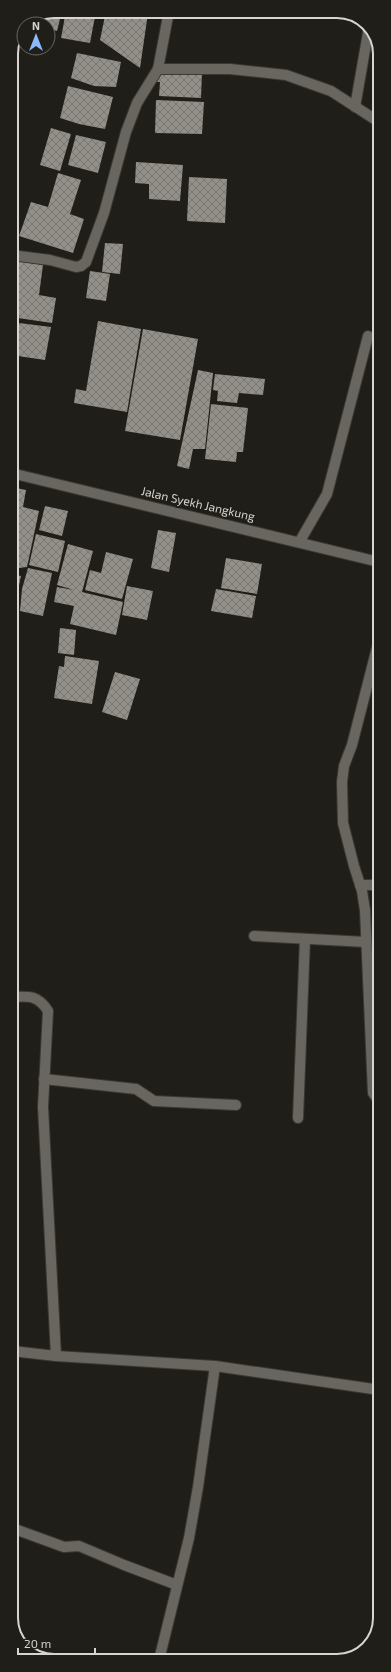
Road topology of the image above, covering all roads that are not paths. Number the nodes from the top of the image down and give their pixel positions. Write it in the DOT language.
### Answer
graph roads {
  1 [pos="168,18"];
  2 [pos="368,35"];
  3 [pos="158,69"];
  4 [pos="355,106"];
  5 [pos="373,118"];
  6 [pos="18,256"];
  7 [pos="368,336"];
  8 [pos="18,475"];
  9 [pos="300,542"];
  10 [pos="373,560"];
  11 [pos="373,663"];
  12 [pos="360,885"];
  13 [pos="373,885"];
  14 [pos="254,936"];
  15 [pos="305,938"];
  16 [pos="366,942"];
  17 [pos="18,997"];
  18 [pos="44,1079"];
  19 [pos="373,1093"];
  20 [pos="236,1105"];
  21 [pos="298,1118"];
  22 [pos="18,1352"];
  23 [pos="56,1356"];
  24 [pos="215,1366"];
  25 [pos="373,1389"];
  26 [pos="18,1530"];
  27 [pos="177,1585"];
  28 [pos="160,1654"];
  1 -- 3 [label="street"];
  2 -- 4 [label="street"];
  3 -- 4 [label="street"];
  3 -- 6 [label="street"];
  4 -- 5 [label="street"];
  7 -- 9 [label="street"];
  8 -- 9 [label="street, Jalan Syekh Jangkung"];
  9 -- 10 [label="street, Jalan Syekh Jangkung"];
  11 -- 12 [label="street"];
  12 -- 13 [label="street"];
  12 -- 16 [label="street"];
  14 -- 15 [label="street"];
  15 -- 16 [label="street"];
  15 -- 21 [label="street"];
  16 -- 19 [label="street"];
  17 -- 18 [label="street"];
  18 -- 20 [label="street"];
  18 -- 23 [label="street"];
  22 -- 23 [label="street"];
  23 -- 24 [label="street"];
  24 -- 25 [label="street"];
  24 -- 27 [label="street"];
  26 -- 27 [label="street"];
  27 -- 28 [label="street"];
}
